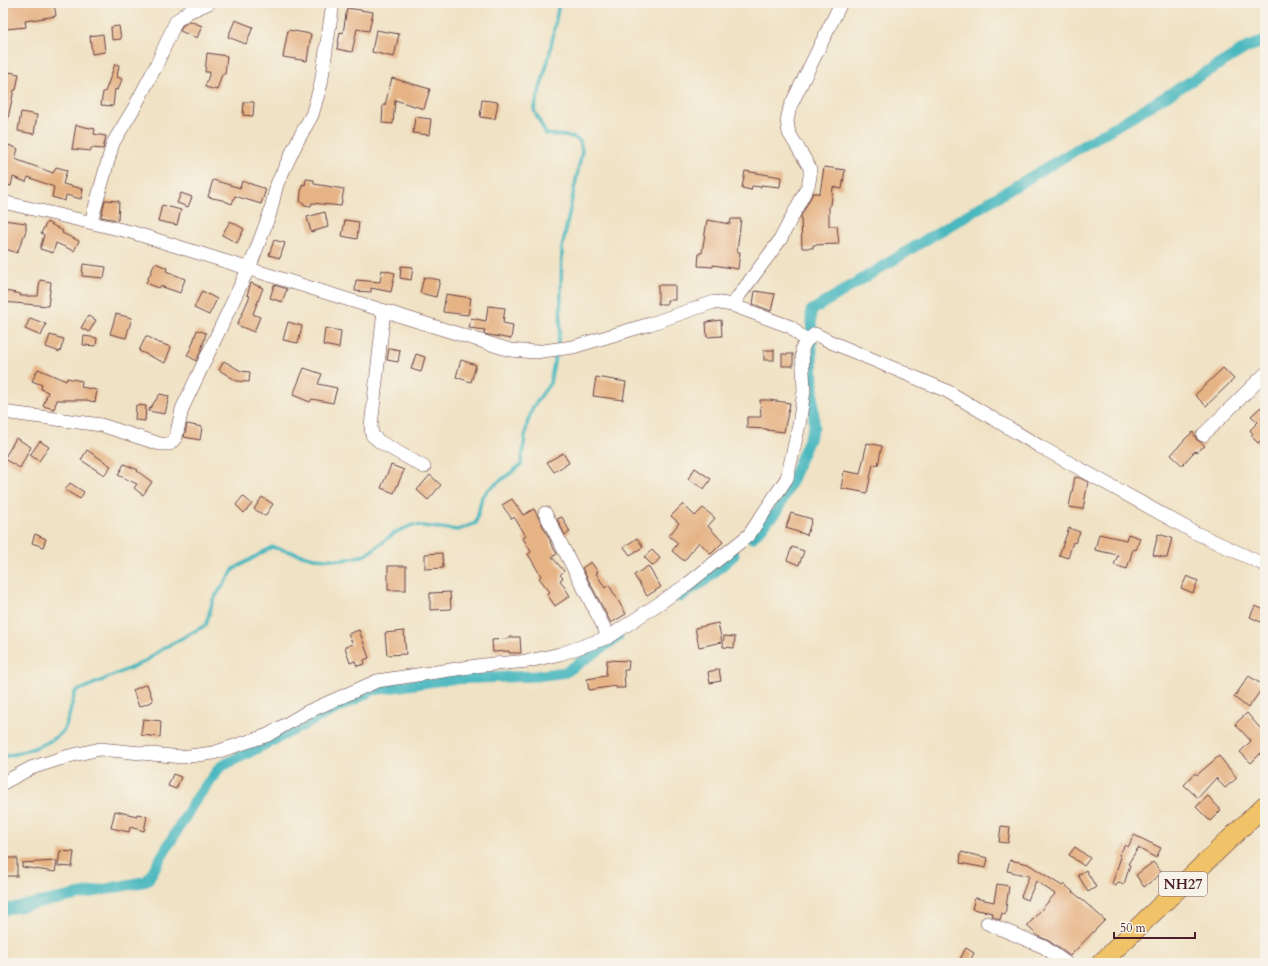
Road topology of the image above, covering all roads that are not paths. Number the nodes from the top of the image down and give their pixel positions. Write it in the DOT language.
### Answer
graph roads {
  1 [pos="209,3"];
  2 [pos="333,3"];
  3 [pos="841,3"];
  4 [pos="3,202"];
  5 [pos="91,222"];
  6 [pos="249,269"];
  7 [pos="732,305"];
  8 [pos="384,311"];
  9 [pos="811,338"];
  10 [pos="1265,374"];
  11 [pos="3,412"];
  12 [pos="1203,435"];
  13 [pos="424,467"];
  14 [pos="545,513"];
  15 [pos="1265,565"];
  16 [pos="609,637"];
  17 [pos="3,783"];
  18 [pos="1265,804"];
  19 [pos="987,923"];
  20 [pos="1066,963"];
  21 [pos="1102,963"];
  1 -- 5 [label="street"];
  2 -- 6 [label="street"];
  3 -- 7 [label="street"];
  4 -- 5 [label="street"];
  5 -- 6 [label="street"];
  6 -- 8 [label="street"];
  6 -- 11 [label="street"];
  7 -- 8 [label="street"];
  7 -- 9 [label="street"];
  8 -- 13 [label="street"];
  9 -- 15 [label="street"];
  9 -- 16 [label="street"];
  10 -- 12 [label="street"];
  14 -- 16 [label="street"];
  16 -- 17 [label="street"];
  18 -- 21 [label="highway, NH27"];
  19 -- 20 [label="street"];
}
